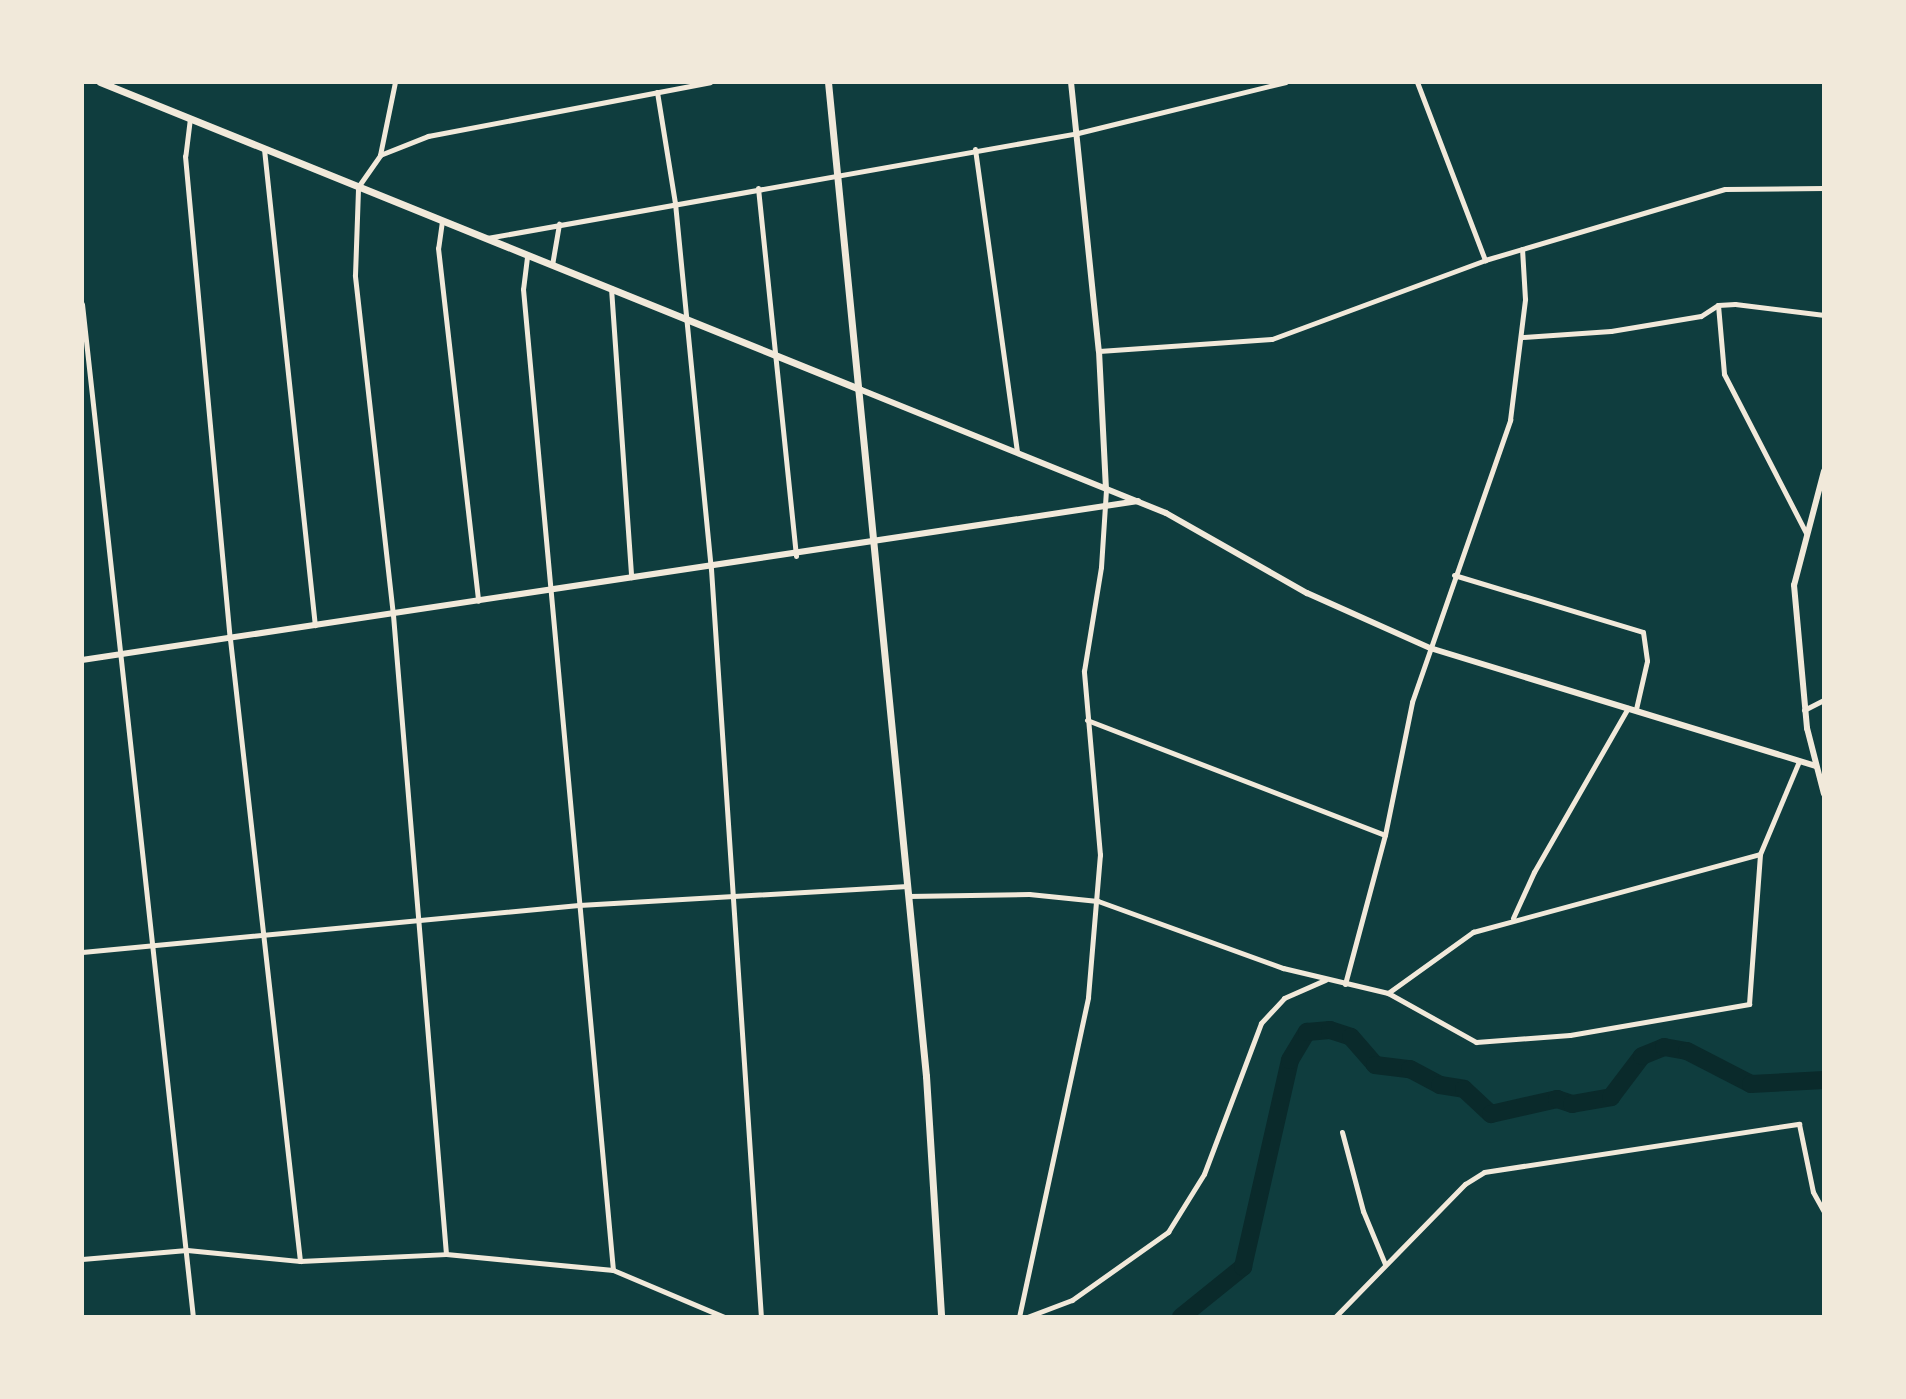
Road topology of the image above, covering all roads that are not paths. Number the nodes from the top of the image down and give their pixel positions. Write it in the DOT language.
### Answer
graph roads {
  1 [pos="100,82"];
  2 [pos="395,82"];
  3 [pos="710,82"];
  4 [pos="828,82"];
  5 [pos="1071,82"];
  6 [pos="1286,82"];
  7 [pos="1417,82"];
  8 [pos="657,92"];
  9 [pos="190,118"];
  10 [pos="1078,133"];
  11 [pos="264,149"];
  12 [pos="975,149"];
  13 [pos="380,155"];
  14 [pos="837,173"];
  15 [pos="358,187"];
  16 [pos="758,188"];
  17 [pos="1824,188"];
  18 [pos="675,203"];
  19 [pos="442,221"];
  20 [pos="559,224"];
  21 [pos="483,239"];
  22 [pos="1522,249"];
  23 [pos="527,257"];
  24 [pos="1485,260"];
  25 [pos="552,266"];
  26 [pos="611,287"];
  27 [pos="82,304"];
  28 [pos="1718,305"];
  29 [pos="1824,315"];
  30 [pos="688,319"];
  31 [pos="1522,337"];
  32 [pos="1099,351"];
  33 [pos="773,354"];
  34 [pos="859,389"];
  35 [pos="1017,452"];
  36 [pos="1824,471"];
  37 [pos="1106,488"];
  38 [pos="1138,501"];
  39 [pos="1106,507"];
  40 [pos="1806,533"];
  41 [pos="875,545"];
  42 [pos="796,556"];
  43 [pos="711,569"];
  44 [pos="1454,575"];
  45 [pos="632,580"];
  46 [pos="552,592"];
  47 [pos="478,602"];
  48 [pos="393,615"];
  49 [pos="315,626"];
  50 [pos="230,639"];
  51 [pos="1430,648"];
  52 [pos="122,654"];
  53 [pos="82,660"];
  54 [pos="1824,700"];
  55 [pos="1632,708"];
  56 [pos="1804,710"];
  57 [pos="1087,720"];
  58 [pos="1799,761"];
  59 [pos="1815,766"];
  60 [pos="1824,794"];
  61 [pos="1385,835"];
  62 [pos="1760,854"];
  63 [pos="907,886"];
  64 [pos="908,896"];
  65 [pos="733,897"];
  66 [pos="1098,901"];
  67 [pos="579,905"];
  68 [pos="1513,918"];
  69 [pos="418,920"];
  70 [pos="263,935"];
  71 [pos="154,945"];
  72 [pos="82,952"];
  73 [pos="1326,980"];
  74 [pos="1345,984"];
  75 [pos="1388,993"];
  76 [pos="1342,1132"];
  77 [pos="1824,1212"];
  78 [pos="187,1250"];
  79 [pos="446,1254"];
  80 [pos="82,1259"];
  81 [pos="300,1261"];
  82 [pos="1385,1264"];
  83 [pos="613,1270"];
  84 [pos="193,1317"];
  85 [pos="724,1317"];
  86 [pos="761,1317"];
  87 [pos="941,1317"];
  88 [pos="1019,1317"];
  89 [pos="1027,1317"];
  90 [pos="1335,1317"];
  1 -- 9 [label="main road"];
  2 -- 13 [label="street"];
  3 -- 8 [label="street"];
  4 -- 14 [label="main road"];
  5 -- 10 [label="street"];
  6 -- 10 [label="street"];
  7 -- 24 [label="street"];
  8 -- 13 [label="street"];
  8 -- 18 [label="street"];
  9 -- 11 [label="main road"];
  9 -- 50 [label="street"];
  10 -- 12 [label="street"];
  10 -- 32 [label="street"];
  11 -- 15 [label="main road"];
  11 -- 49 [label="street"];
  12 -- 14 [label="street"];
  12 -- 35 [label="street"];
  13 -- 15 [label="street"];
  14 -- 16 [label="street"];
  14 -- 34 [label="main road"];
  15 -- 19 [label="main road"];
  15 -- 48 [label="street"];
  16 -- 18 [label="street"];
  16 -- 33 [label="street"];
  17 -- 22 [label="street"];
  18 -- 20 [label="street"];
  18 -- 30 [label="street"];
  19 -- 21 [label="main road"];
  19 -- 47 [label="street"];
  20 -- 21 [label="street"];
  20 -- 25 [label="street"];
  21 -- 23 [label="main road"];
  22 -- 24 [label="street"];
  22 -- 31 [label="street"];
  23 -- 25 [label="main road"];
  23 -- 46 [label="street"];
  24 -- 32 [label="street"];
  25 -- 26 [label="main road"];
  26 -- 30 [label="main road"];
  26 -- 45 [label="street"];
  27 -- 52 [label="street"];
  28 -- 29 [label="street"];
  28 -- 31 [label="street"];
  28 -- 40 [label="street"];
  30 -- 33 [label="main road"];
  30 -- 43 [label="street"];
  31 -- 44 [label="street"];
  32 -- 37 [label="street"];
  33 -- 34 [label="main road"];
  33 -- 42 [label="street"];
  34 -- 35 [label="street"];
  34 -- 41 [label="main road"];
  35 -- 37 [label="street"];
  36 -- 40 [label="street"];
  37 -- 38 [label="street"];
  37 -- 39 [label="street"];
  38 -- 39 [label="street"];
  38 -- 51 [label="street"];
  39 -- 41 [label="street"];
  39 -- 57 [label="street"];
  40 -- 56 [label="street"];
  41 -- 42 [label="street"];
  41 -- 63 [label="main road"];
  42 -- 43 [label="street"];
  43 -- 45 [label="street"];
  43 -- 65 [label="street"];
  44 -- 51 [label="street"];
  44 -- 55 [label="street"];
  45 -- 46 [label="street"];
  46 -- 47 [label="street"];
  46 -- 67 [label="street"];
  47 -- 48 [label="street"];
  48 -- 49 [label="street"];
  48 -- 69 [label="street"];
  49 -- 50 [label="street"];
  50 -- 52 [label="street"];
  50 -- 70 [label="street"];
  51 -- 55 [label="street"];
  51 -- 61 [label="street"];
  52 -- 53 [label="street"];
  52 -- 71 [label="street"];
  54 -- 56 [label="street"];
  55 -- 58 [label="street"];
  55 -- 68 [label="street"];
  56 -- 59 [label="street"];
  57 -- 61 [label="street"];
  57 -- 66 [label="street"];
  58 -- 59 [label="street"];
  58 -- 62 [label="street"];
  59 -- 60 [label="street"];
  61 -- 74 [label="street"];
  62 -- 68 [label="street"];
  62 -- 75 [label="street"];
  63 -- 64 [label="main road"];
  63 -- 65 [label="street"];
  64 -- 66 [label="street"];
  64 -- 87 [label="main road"];
  65 -- 67 [label="street"];
  65 -- 86 [label="street"];
  66 -- 73 [label="street"];
  66 -- 88 [label="street"];
  67 -- 69 [label="street"];
  67 -- 83 [label="street"];
  68 -- 75 [label="street"];
  69 -- 70 [label="street"];
  69 -- 79 [label="street"];
  70 -- 71 [label="street"];
  70 -- 81 [label="street"];
  71 -- 72 [label="street"];
  71 -- 78 [label="street"];
  73 -- 74 [label="street"];
  73 -- 89 [label="street"];
  74 -- 75 [label="street"];
  76 -- 82 [label="street"];
  77 -- 82 [label="street"];
  78 -- 80 [label="street"];
  78 -- 81 [label="street"];
  78 -- 84 [label="street"];
  79 -- 81 [label="street"];
  79 -- 83 [label="street"];
  82 -- 90 [label="street"];
  83 -- 85 [label="street"];
}
